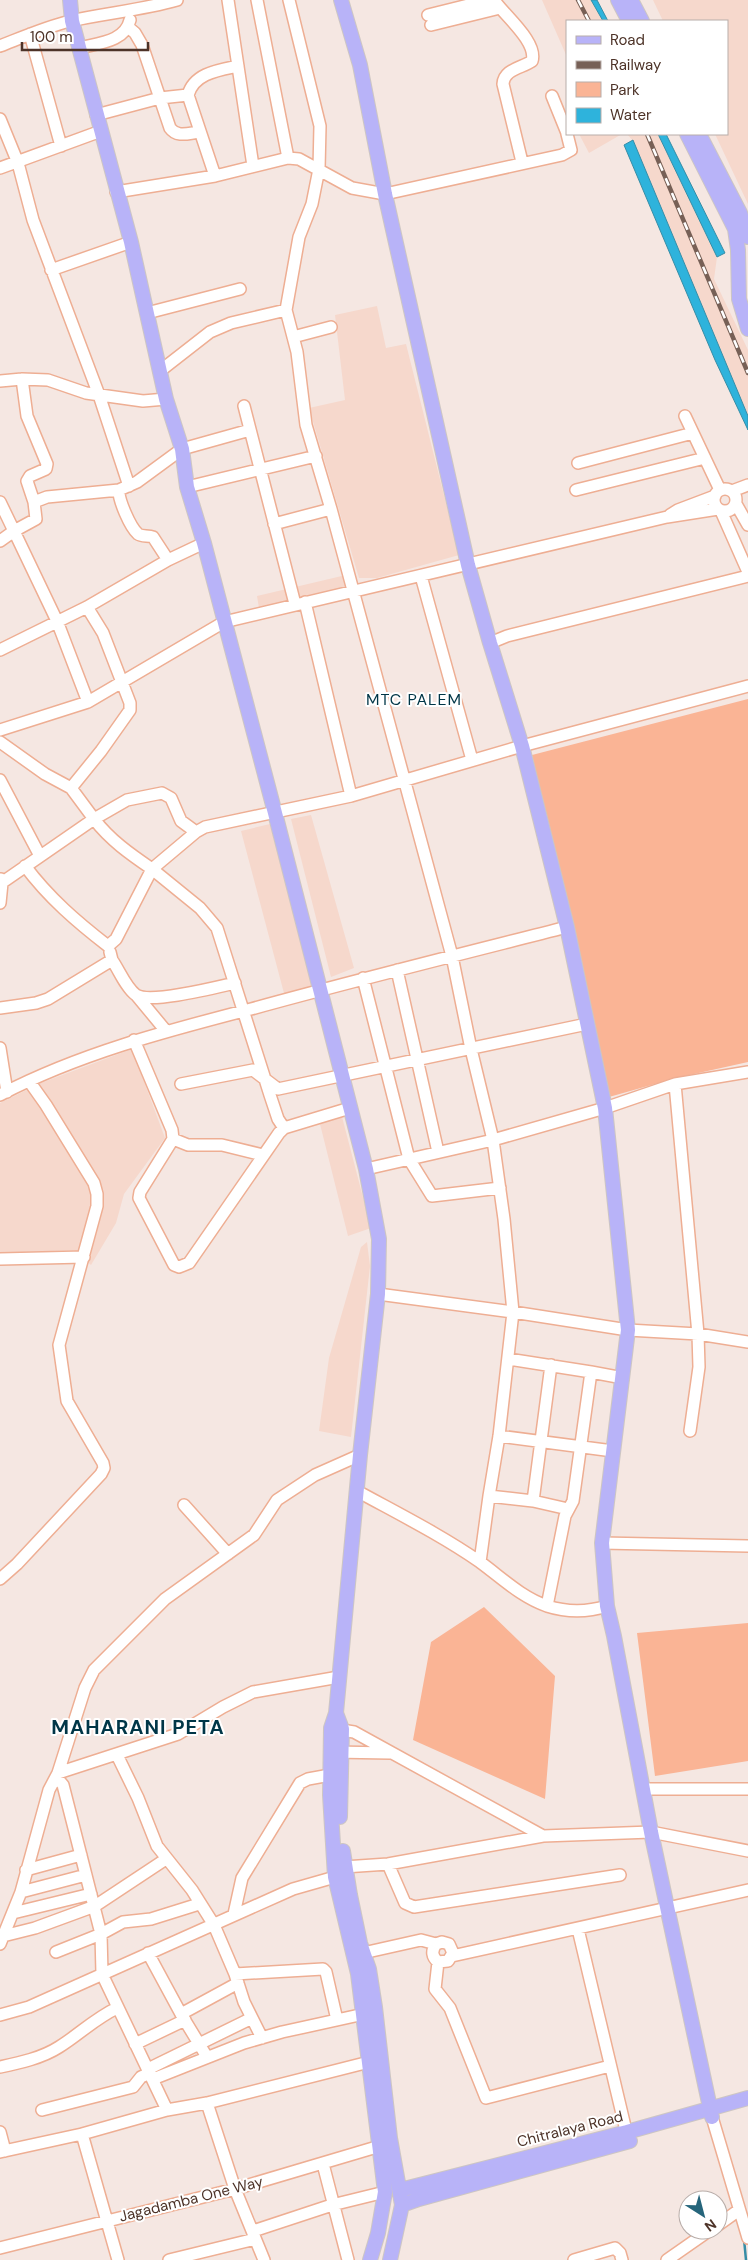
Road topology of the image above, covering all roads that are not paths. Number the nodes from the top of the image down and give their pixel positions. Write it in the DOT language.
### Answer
graph roads {
  1 [pos="70,0"];
  2 [pos="177,0"];
  3 [pos="228,0"];
  4 [pos="257,0"];
  5 [pos="289,0"];
  6 [pos="341,0"];
  7 [pos="489,0"];
  8 [pos="618,0"];
  9 [pos="631,0"];
  10 [pos="497,4"];
  11 [pos="132,11"];
  12 [pos="628,20"];
  13 [pos="641,20"];
  14 [pos="72,21"];
  15 [pos="128,27"];
  16 [pos="30,34"];
  17 [pos="0,46"];
  18 [pos="79,48"];
  19 [pos="238,66"];
  20 [pos="188,95"];
  21 [pos="552,96"];
  22 [pos="160,98"];
  23 [pos="96,114"];
  24 [pos="0,119"];
  25 [pos="101,131"];
  26 [pos="566,131"];
  27 [pos="200,132"];
  28 [pos="568,135"];
  29 [pos="688,135"];
  30 [pos="700,135"];
  31 [pos="61,146"];
  32 [pos="288,158"];
  33 [pos="522,162"];
  34 [pos="18,163"];
  35 [pos="253,166"];
  36 [pos="0,168"];
  37 [pos="319,169"];
  38 [pos="215,176"];
  39 [pos="116,192"];
  40 [pos="385,194"];
  41 [pos="748,237"];
  42 [pos="131,242"];
  43 [pos="51,270"];
  44 [pos="240,289"];
  45 [pos="286,310"];
  46 [pos="147,313"];
  47 [pos="331,327"];
  48 [pos="748,329"];
  49 [pos="293,337"];
  50 [pos="160,370"];
  51 [pos="22,379"];
  52 [pos="0,381"];
  53 [pos="99,394"];
  54 [pos="166,399"];
  55 [pos="244,406"];
  56 [pos="685,416"];
  57 [pos="250,430"];
  58 [pos="693,433"];
  59 [pos="182,449"];
  60 [pos="316,456"];
  61 [pos="704,458"];
  62 [pos="578,463"];
  63 [pos="259,469"];
  64 [pos="748,485"];
  65 [pos="187,487"];
  66 [pos="124,488"];
  67 [pos="576,490"];
  68 [pos="722,492"];
  69 [pos="748,498"];
  70 [pos="0,502"];
  71 [pos="34,502"];
  72 [pos="736,503"];
  73 [pos="331,509"];
  74 [pos="720,510"];
  75 [pos="667,517"];
  76 [pos="274,524"];
  77 [pos="748,525"];
  78 [pos="14,532"];
  79 [pos="0,541"];
  80 [pos="204,543"];
  81 [pos="168,560"];
  82 [pos="468,565"];
  83 [pos="748,574"];
  84 [pos="421,576"];
  85 [pos="353,592"];
  86 [pos="300,603"];
  87 [pos="87,607"];
  88 [pos="57,621"];
  89 [pos="224,622"];
  90 [pos="490,643"];
  91 [pos="0,650"];
  92 [pos="123,683"];
  93 [pos="748,686"];
  94 [pos="88,702"];
  95 [pos="0,730"];
  96 [pos="0,742"];
  97 [pos="522,746"];
  98 [pos="472,760"];
  99 [pos="404,779"];
  100 [pos="0,780"];
  101 [pos="71,788"];
  102 [pos="351,796"];
  103 [pos="275,813"];
  104 [pos="94,819"];
  105 [pos="196,832"];
  106 [pos="40,856"];
  107 [pos="26,866"];
  108 [pos="152,869"];
  109 [pos="1,881"];
  110 [pos="0,904"];
  111 [pos="567,927"];
  112 [pos="108,946"];
  113 [pos="452,956"];
  114 [pos="112,960"];
  115 [pos="397,970"];
  116 [pos="363,978"];
  117 [pos="235,983"];
  118 [pos="320,990"];
  119 [pos="137,996"];
  120 [pos="0,1008"];
  121 [pos="244,1010"];
  122 [pos="587,1024"];
  123 [pos="166,1031"];
  124 [pos="134,1040"];
  125 [pos="0,1048"];
  126 [pos="471,1049"];
  127 [pos="417,1060"];
  128 [pos="386,1067"];
  129 [pos="748,1072"];
  130 [pos="342,1077"];
  131 [pos="266,1080"];
  132 [pos="28,1081"];
  133 [pos="181,1084"];
  134 [pos="675,1084"];
  135 [pos="3,1093"];
  136 [pos="350,1108"];
  137 [pos="605,1108"];
  138 [pos="284,1128"];
  139 [pos="173,1138"];
  140 [pos="493,1140"];
  141 [pos="438,1152"];
  142 [pos="263,1155"];
  143 [pos="409,1159"];
  144 [pos="366,1169"];
  145 [pos="500,1188"];
  146 [pos="84,1257"];
  147 [pos="0,1259"];
  148 [pos="378,1294"];
  149 [pos="514,1312"];
  150 [pos="628,1330"];
  151 [pos="698,1334"];
  152 [pos="748,1342"];
  153 [pos="508,1360"];
  154 [pos="552,1365"];
  155 [pos="591,1372"];
  156 [pos="623,1378"];
  157 [pos="690,1431"];
  158 [pos="499,1436"];
  159 [pos="541,1442"];
  160 [pos="580,1446"];
  161 [pos="613,1451"];
  162 [pos="360,1455"];
  163 [pos="357,1491"];
  164 [pos="489,1496"];
  165 [pos="533,1501"];
  166 [pos="184,1506"];
  167 [pos="568,1508"];
  168 [pos="602,1542"];
  169 [pos="748,1546"];
  170 [pos="228,1554"];
  171 [pos="480,1562"];
  172 [pos="0,1579"];
  173 [pos="547,1606"];
  174 [pos="607,1606"];
  175 [pos="339,1677"];
  176 [pos="336,1729"];
  177 [pos="336,1752"];
  178 [pos="117,1754"];
  179 [pos="394,1754"];
  180 [pos="57,1775"];
  181 [pos="330,1775"];
  182 [pos="748,1789"];
  183 [pos="643,1790"];
  184 [pos="651,1832"];
  185 [pos="543,1836"];
  186 [pos="748,1851"];
  187 [pos="81,1855"];
  188 [pos="166,1860"];
  189 [pos="388,1864"];
  190 [pos="26,1870"];
  191 [pos="340,1872"];
  192 [pos="86,1875"];
  193 [pos="620,1875"];
  194 [pos="748,1890"];
  195 [pos="21,1892"];
  196 [pos="93,1900"];
  197 [pos="199,1904"];
  198 [pos="667,1908"];
  199 [pos="12,1913"];
  200 [pos="234,1914"];
  201 [pos="214,1925"];
  202 [pos="578,1929"];
  203 [pos="101,1934"];
  204 [pos="1,1940"];
  205 [pos="436,1944"];
  206 [pos="56,1952"];
  207 [pos="148,1953"];
  208 [pos="363,1953"];
  209 [pos="452,1956"];
  210 [pos="438,1962"];
  211 [pos="102,1974"];
  212 [pos="237,1978"];
  213 [pos="117,2008"];
  214 [pos="364,2014"];
  215 [pos="0,2015"];
  216 [pos="183,2017"];
  217 [pos="252,2018"];
  218 [pos="337,2020"];
  219 [pos="262,2038"];
  220 [pos="199,2042"];
  221 [pos="136,2044"];
  222 [pos="207,2057"];
  223 [pos="376,2065"];
  224 [pos="610,2066"];
  225 [pos="0,2067"];
  226 [pos="150,2074"];
  227 [pos="748,2098"];
  228 [pos="207,2103"];
  229 [pos="748,2106"];
  230 [pos="42,2110"];
  231 [pos="167,2110"];
  232 [pos="712,2113"];
  233 [pos="0,2132"];
  234 [pos="82,2134"];
  235 [pos="628,2136"];
  236 [pos="380,2146"];
  237 [pos="2,2152"];
  238 [pos="323,2164"];
  239 [pos="234,2189"];
  240 [pos="400,2190"];
  241 [pos="385,2192"];
  242 [pos="332,2205"];
  243 [pos="402,2205"];
  244 [pos="739,2210"];
  245 [pos="728,2217"];
  246 [pos="106,2220"];
  247 [pos="254,2235"];
  248 [pos="748,2238"];
  249 [pos="696,2240"];
  250 [pos="0,2248"];
  251 [pos="118,2260"];
  252 [pos="169,2260"];
  253 [pos="264,2260"];
  254 [pos="348,2260"];
  255 [pos="370,2260"];
  256 [pos="390,2260"];
  257 [pos="574,2260"];
  258 [pos="622,2260"];
  259 [pos="667,2260"];
  1 -- 14 [label="main road"];
  2 -- 11 [label="street"];
  3 -- 19 [label="street"];
  4 -- 32 [label="street"];
  5 -- 37 [label="street"];
  6 -- 40 [label="main road"];
  7 -- 10 [label="street"];
  8 -- 12 [label="main road"];
  9 -- 13 [label="main road"];
  10 -- 33 [label="street"];
  11 -- 14 [label="street"];
  11 -- 15 [label="street"];
  14 -- 16 [label="street"];
  14 -- 18 [label="main road"];
  15 -- 18 [label="street"];
  15 -- 22 [label="street"];
  16 -- 17 [label="street"];
  16 -- 31 [label="street"];
  18 -- 23 [label="main road"];
  19 -- 20 [label="street"];
  19 -- 35 [label="street"];
  20 -- 22 [label="street"];
  20 -- 27 [label="street"];
  21 -- 26 [label="street"];
  22 -- 23 [label="street"];
  22 -- 27 [label="street"];
  23 -- 25 [label="main road"];
  24 -- 34 [label="street"];
  25 -- 31 [label="street"];
  25 -- 39 [label="main road"];
  27 -- 38 [label="street"];
  28 -- 33 [label="street"];
  29 -- 48 [label="main road"];
  30 -- 41 [label="main road"];
  31 -- 34 [label="street"];
  32 -- 35 [label="street"];
  32 -- 37 [label="street"];
  33 -- 40 [label="street"];
  34 -- 36 [label="street"];
  34 -- 43 [label="street"];
  35 -- 38 [label="street"];
  37 -- 40 [label="street"];
  37 -- 45 [label="street"];
  38 -- 39 [label="street"];
  39 -- 42 [label="main road"];
  40 -- 82 [label="main road"];
  42 -- 43 [label="street"];
  42 -- 46 [label="main road"];
  43 -- 53 [label="street"];
  44 -- 46 [label="street"];
  45 -- 49 [label="street"];
  45 -- 50 [label="street"];
  46 -- 50 [label="main road"];
  47 -- 49 [label="street"];
  49 -- 60 [label="street"];
  50 -- 54 [label="main road"];
  51 -- 52 [label="street"];
  51 -- 53 [label="street"];
  51 -- 71 [label="street"];
  53 -- 54 [label="street"];
  53 -- 66 [label="street"];
  54 -- 59 [label="main road"];
  55 -- 57 [label="street"];
  56 -- 58 [label="street"];
  57 -- 59 [label="street"];
  57 -- 63 [label="street"];
  58 -- 61 [label="street"];
  58 -- 62 [label="street"];
  59 -- 65 [label="main road"];
  59 -- 66 [label="street"];
  60 -- 63 [label="street"];
  60 -- 73 [label="street"];
  61 -- 67 [label="street"];
  61 -- 68 [label="street"];
  63 -- 65 [label="street"];
  63 -- 76 [label="street"];
  64 -- 68 [label="street"];
  65 -- 80 [label="main road"];
  66 -- 71 [label="street"];
  66 -- 81 [label="street"];
  68 -- 72 [label="street"];
  68 -- 74 [label="street"];
  68 -- 75 [label="street"];
  69 -- 72 [label="street"];
  70 -- 78 [label="street"];
  71 -- 78 [label="street"];
  72 -- 74 [label="street"];
  72 -- 77 [label="street"];
  73 -- 76 [label="street"];
  73 -- 85 [label="street"];
  74 -- 75 [label="street"];
  74 -- 83 [label="street"];
  75 -- 82 [label="street"];
  76 -- 86 [label="street"];
  78 -- 79 [label="street"];
  78 -- 88 [label="street"];
  80 -- 81 [label="street"];
  80 -- 89 [label="main road"];
  81 -- 87 [label="street"];
  82 -- 84 [label="street"];
  82 -- 90 [label="main road"];
  83 -- 90 [label="street"];
  84 -- 85 [label="street"];
  84 -- 98 [label="street"];
  85 -- 86 [label="street"];
  85 -- 99 [label="street"];
  86 -- 89 [label="street"];
  86 -- 102 [label="street"];
  87 -- 88 [label="street"];
  87 -- 92 [label="street"];
  88 -- 91 [label="street"];
  88 -- 94 [label="street"];
  89 -- 92 [label="street"];
  89 -- 103 [label="main road"];
  90 -- 97 [label="main road"];
  92 -- 94 [label="street"];
  92 -- 101 [label="street"];
  93 -- 97 [label="street"];
  94 -- 95 [label="street"];
  96 -- 101 [label="street"];
  97 -- 98 [label="street"];
  97 -- 111 [label="main road"];
  98 -- 99 [label="street"];
  99 -- 102 [label="street"];
  99 -- 113 [label="street"];
  100 -- 106 [label="street"];
  101 -- 104 [label="street"];
  102 -- 103 [label="street"];
  103 -- 105 [label="street"];
  103 -- 118 [label="main road"];
  104 -- 105 [label="street"];
  104 -- 106 [label="street"];
  104 -- 108 [label="street"];
  105 -- 108 [label="street"];
  106 -- 107 [label="street"];
  107 -- 109 [label="street"];
  107 -- 112 [label="street"];
  108 -- 112 [label="street"];
  108 -- 117 [label="street"];
  109 -- 110 [label="street"];
  111 -- 113 [label="street"];
  111 -- 122 [label="main road"];
  112 -- 114 [label="street"];
  113 -- 115 [label="street"];
  113 -- 126 [label="street"];
  114 -- 119 [label="street"];
  114 -- 120 [label="street"];
  115 -- 116 [label="street"];
  115 -- 127 [label="street"];
  116 -- 118 [label="street"];
  116 -- 128 [label="street"];
  117 -- 119 [label="street"];
  117 -- 121 [label="street"];
  118 -- 121 [label="street"];
  118 -- 130 [label="main road"];
  119 -- 123 [label="street"];
  121 -- 123 [label="street"];
  121 -- 131 [label="street"];
  122 -- 126 [label="street"];
  122 -- 137 [label="main road"];
  123 -- 124 [label="street"];
  124 -- 132 [label="street"];
  124 -- 139 [label="street"];
  125 -- 135 [label="street"];
  126 -- 127 [label="street"];
  126 -- 140 [label="street"];
  127 -- 128 [label="street"];
  127 -- 141 [label="street"];
  128 -- 130 [label="street"];
  128 -- 143 [label="street"];
  129 -- 134 [label="street"];
  130 -- 131 [label="street"];
  130 -- 136 [label="main road"];
  131 -- 133 [label="street"];
  131 -- 138 [label="street"];
  132 -- 135 [label="street"];
  132 -- 146 [label="street"];
  134 -- 137 [label="street"];
  134 -- 151 [label="street"];
  136 -- 138 [label="street"];
  136 -- 144 [label="main road"];
  137 -- 140 [label="street"];
  137 -- 150 [label="main road"];
  138 -- 142 [label="street"];
  139 -- 142 [label="street"];
  139 -- 142 [label="street"];
  140 -- 141 [label="street"];
  140 -- 145 [label="street"];
  141 -- 143 [label="street"];
  143 -- 144 [label="street"];
  143 -- 145 [label="street"];
  144 -- 148 [label="main road"];
  145 -- 149 [label="street"];
  146 -- 147 [label="street"];
  146 -- 172 [label="street"];
  148 -- 149 [label="street"];
  148 -- 162 [label="main road"];
  149 -- 150 [label="street"];
  149 -- 153 [label="street"];
  150 -- 151 [label="street"];
  150 -- 156 [label="main road"];
  151 -- 152 [label="street"];
  151 -- 157 [label="street"];
  153 -- 154 [label="street"];
  153 -- 158 [label="street"];
  154 -- 155 [label="street"];
  154 -- 159 [label="street"];
  155 -- 156 [label="street"];
  155 -- 160 [label="street"];
  156 -- 161 [label="main road"];
  158 -- 159 [label="street"];
  158 -- 164 [label="street"];
  159 -- 160 [label="street"];
  159 -- 165 [label="street"];
  160 -- 161 [label="street"];
  160 -- 167 [label="street"];
  161 -- 168 [label="main road"];
  162 -- 163 [label="main road"];
  162 -- 170 [label="street"];
  163 -- 171 [label="street"];
  163 -- 175 [label="main road"];
  164 -- 165 [label="street"];
  164 -- 171 [label="street"];
  165 -- 167 [label="street"];
  166 -- 170 [label="street"];
  167 -- 173 [label="street"];
  168 -- 169 [label="street"];
  168 -- 174 [label="main road"];
  170 -- 180 [label="street"];
  171 -- 173 [label="street"];
  173 -- 174 [label="street"];
  174 -- 183 [label="main road"];
  175 -- 176 [label="main road"];
  175 -- 178 [label="street"];
  176 -- 177 [label="main road"];
  176 -- 179 [label="street"];
  177 -- 179 [label="street"];
  177 -- 181 [label="main road"];
  177 -- 191 [label="main road"];
  178 -- 180 [label="street"];
  178 -- 188 [label="street"];
  179 -- 185 [label="street"];
  180 -- 187 [label="street"];
  180 -- 190 [label="street"];
  181 -- 191 [label="main road"];
  181 -- 200 [label="street"];
  182 -- 183 [label="street"];
  183 -- 184 [label="main road"];
  184 -- 185 [label="street"];
  184 -- 186 [label="street"];
  184 -- 198 [label="main road"];
  185 -- 189 [label="street"];
  187 -- 190 [label="street"];
  187 -- 192 [label="street"];
  188 -- 196 [label="street"];
  188 -- 197 [label="street"];
  189 -- 191 [label="street"];
  189 -- 193 [label="street"];
  190 -- 195 [label="street"];
  191 -- 200 [label="street"];
  191 -- 208 [label="main road"];
  191 -- 214 [label="main road"];
  192 -- 195 [label="street"];
  192 -- 196 [label="street"];
  194 -- 198 [label="street"];
  195 -- 199 [label="street"];
  196 -- 199 [label="street"];
  196 -- 203 [label="street"];
  196 -- 204 [label="street"];
  197 -- 201 [label="street"];
  197 -- 203 [label="street"];
  198 -- 202 [label="street"];
  198 -- 232 [label="main road"];
  199 -- 204 [label="street"];
  200 -- 201 [label="street"];
  201 -- 207 [label="street"];
  201 -- 212 [label="street"];
  202 -- 209 [label="street"];
  202 -- 224 [label="street"];
  203 -- 206 [label="street"];
  203 -- 211 [label="street"];
  205 -- 208 [label="street"];
  205 -- 209 [label="street"];
  205 -- 210 [label="street"];
  207 -- 211 [label="street"];
  207 -- 216 [label="street"];
  208 -- 223 [label="main road"];
  209 -- 210 [label="street"];
  210 -- 224 [label="street"];
  211 -- 213 [label="street"];
  211 -- 215 [label="street"];
  212 -- 216 [label="street"];
  212 -- 217 [label="street"];
  212 -- 218 [label="street"];
  213 -- 221 [label="street"];
  213 -- 225 [label="street"];
  214 -- 218 [label="street"];
  214 -- 223 [label="main road"];
  216 -- 220 [label="street"];
  216 -- 221 [label="street"];
  217 -- 219 [label="street"];
  217 -- 220 [label="street"];
  218 -- 219 [label="street"];
  219 -- 222 [label="street"];
  220 -- 222 [label="street"];
  220 -- 226 [label="street"];
  221 -- 226 [label="street"];
  222 -- 226 [label="street"];
  223 -- 228 [label="street"];
  223 -- 236 [label="main road"];
  223 -- 240 [label="main road"];
  224 -- 235 [label="street"];
  226 -- 230 [label="street"];
  226 -- 231 [label="street"];
  227 -- 232 [label="main road, Chitralaya Road"];
  228 -- 231 [label="street"];
  228 -- 239 [label="street"];
  229 -- 232 [label="main road, Chitralaya Road"];
  231 -- 234 [label="street"];
  232 -- 235 [label="main road, Chitralaya Road"];
  232 -- 244 [label="street"];
  233 -- 237 [label="street"];
  234 -- 237 [label="street"];
  234 -- 246 [label="street"];
  235 -- 240 [label="main road, Chitralaya Road"];
  235 -- 243 [label="main road, Chitralaya Road"];
  236 -- 238 [label="street, Jagadamba One Way"];
  236 -- 241 [label="main road"];
  238 -- 239 [label="street, Jagadamba One Way"];
  238 -- 242 [label="street"];
  239 -- 246 [label="street, Jagadamba One Way"];
  239 -- 247 [label="street"];
  240 -- 243 [label="main road"];
  241 -- 242 [label="street"];
  241 -- 255 [label="main road"];
  242 -- 247 [label="street"];
  242 -- 254 [label="street"];
  243 -- 256 [label="main road"];
  244 -- 245 [label="street"];
  244 -- 248 [label="street"];
  246 -- 250 [label="street, Jagadamba One Way"];
  246 -- 251 [label="street"];
  247 -- 252 [label="street"];
  247 -- 253 [label="street"];
  249 -- 259 [label="street"];
  257 -- 258 [label="street"];
}
